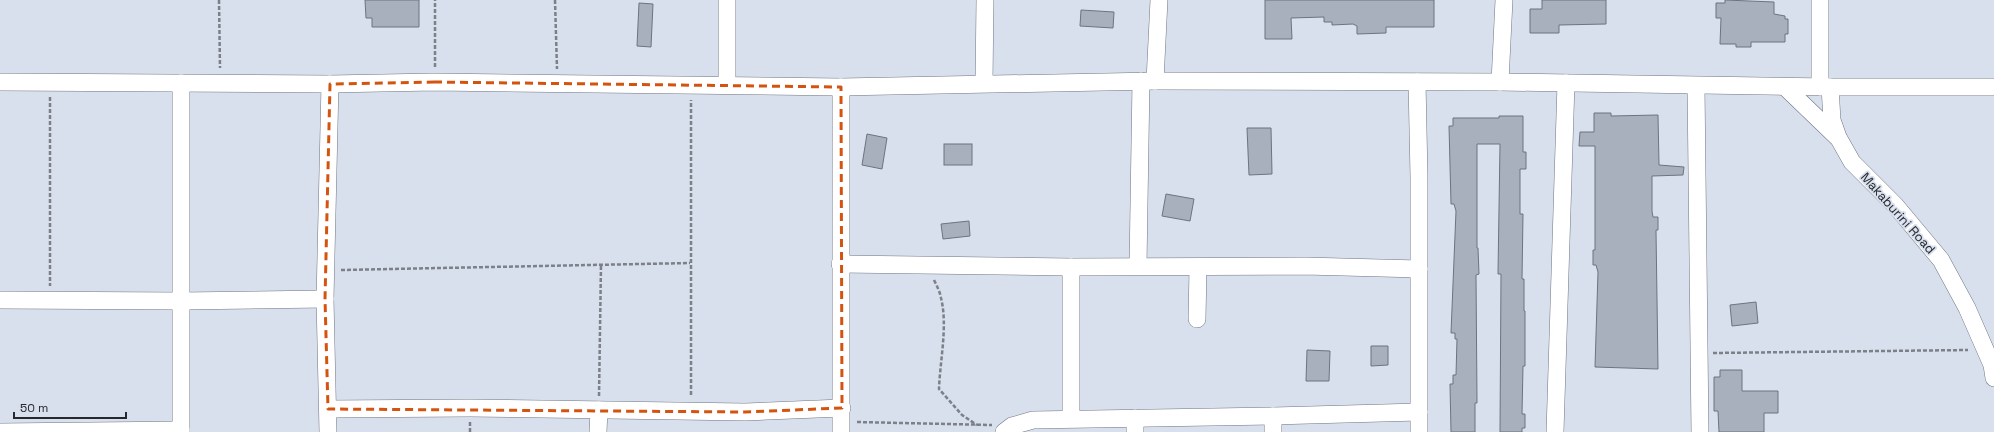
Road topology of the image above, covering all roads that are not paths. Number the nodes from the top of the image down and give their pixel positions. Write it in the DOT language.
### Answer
graph roads {
  1 [pos="727,0"];
  2 [pos="985,0"];
  3 [pos="1159,0"];
  4 [pos="1504,0"];
  5 [pos="1820,0"];
  6 [pos="1148,81"];
  7 [pos="0,82"];
  8 [pos="1417,82"];
  9 [pos="1500,82"];
  10 [pos="181,83"];
  11 [pos="1566,83"];
  12 [pos="330,84"];
  13 [pos="984,84"];
  14 [pos="727,85"];
  15 [pos="1696,86"];
  16 [pos="841,87"];
  17 [pos="1785,87"];
  18 [pos="1825,87"];
  19 [pos="1994,87"];
  20 [pos="1839,139"];
  21 [pos="840,264"];
  22 [pos="1138,266"];
  23 [pos="1071,267"];
  24 [pos="1198,268"];
  25 [pos="1419,269"];
  26 [pos="325,298"];
  27 [pos="0,300"];
  28 [pos="182,301"];
  29 [pos="1197,319"];
  30 [pos="1993,369"];
  31 [pos="328,409"];
  32 [pos="599,410"];
  33 [pos="1419,412"];
  34 [pos="1071,418"];
  35 [pos="841,421"];
  36 [pos="1273,424"];
  37 [pos="1135,425"];
  38 [pos="1008,429"];
  39 [pos="181,431"];
  40 [pos="0,432"];
  41 [pos="328,432"];
  42 [pos="598,432"];
  43 [pos="1419,432"];
  44 [pos="1555,432"];
  45 [pos="1700,432"];
  1 -- 14 [label="street"];
  2 -- 13 [label="street"];
  3 -- 6 [label="street"];
  4 -- 9 [label="street"];
  5 -- 18 [label="street"];
  6 -- 8 [label="street"];
  6 -- 13 [label="street"];
  6 -- 22 [label="street"];
  7 -- 10 [label="street"];
  8 -- 9 [label="street"];
  8 -- 25 [label="street"];
  9 -- 11 [label="street"];
  10 -- 12 [label="street"];
  10 -- 28 [label="street"];
  11 -- 15 [label="street"];
  11 -- 44 [label="street"];
  12 -- 14 [label="street"];
  12 -- 26 [label="street"];
  13 -- 16 [label="street"];
  14 -- 16 [label="street"];
  15 -- 17 [label="street"];
  15 -- 45 [label="street"];
  16 -- 21 [label="street"];
  17 -- 18 [label="street"];
  17 -- 20 [label="street, Makaburini Road"];
  18 -- 19 [label="street"];
  18 -- 20 [label="street"];
  20 -- 30 [label="street, Makaburini Road"];
  21 -- 23 [label="street"];
  21 -- 35 [label="street"];
  22 -- 23 [label="street"];
  22 -- 24 [label="street"];
  23 -- 34 [label="street"];
  24 -- 25 [label="street"];
  24 -- 29 [label="street"];
  25 -- 33 [label="street"];
  26 -- 28 [label="street"];
  26 -- 31 [label="street"];
  27 -- 28 [label="street"];
  28 -- 39 [label="street"];
  31 -- 32 [label="street"];
  31 -- 41 [label="street"];
  32 -- 35 [label="street"];
  32 -- 42 [label="street"];
  33 -- 36 [label="street"];
  33 -- 43 [label="street"];
  34 -- 37 [label="street"];
  34 -- 38 [label="street"];
  36 -- 37 [label="street"];
  39 -- 40 [label="street"];
}
